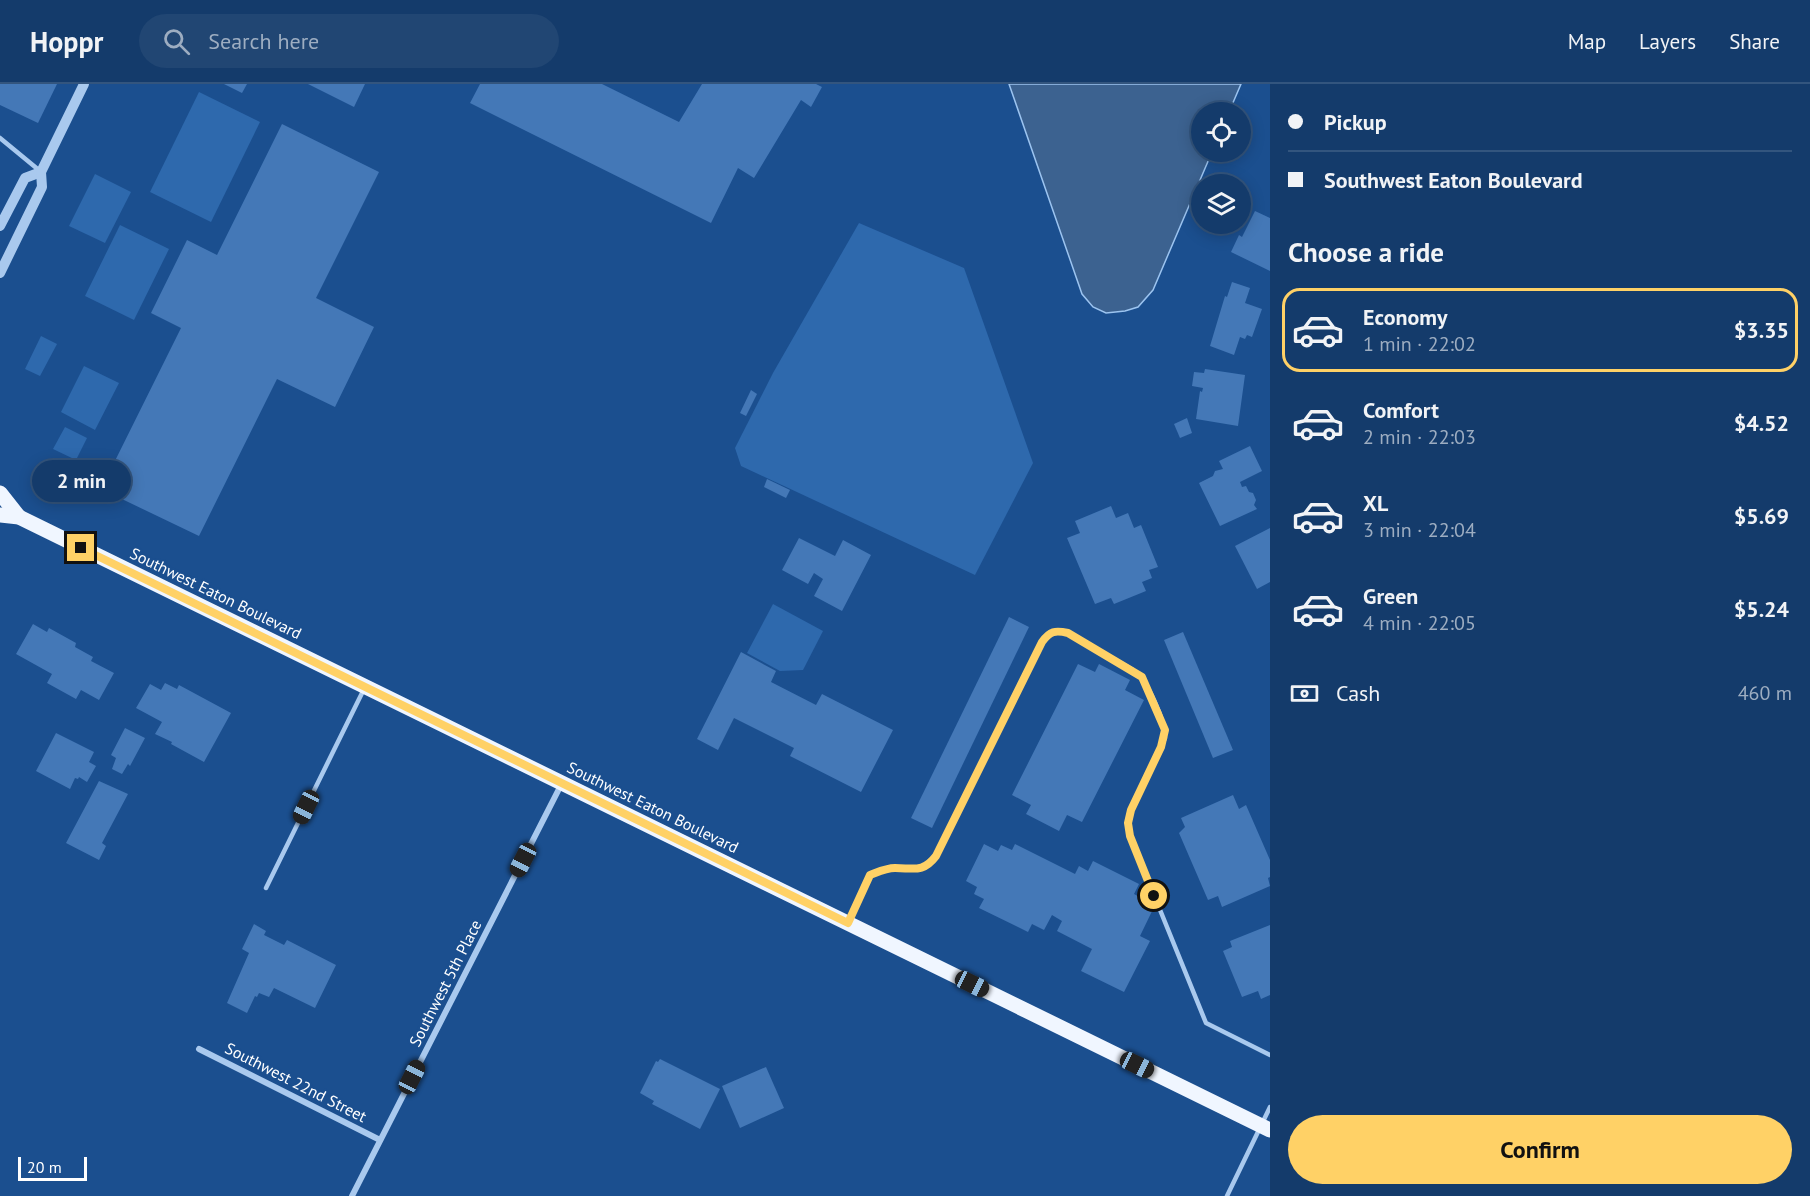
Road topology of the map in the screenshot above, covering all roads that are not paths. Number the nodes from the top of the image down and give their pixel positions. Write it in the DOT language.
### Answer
graph roads {
  1 [pos="84,84"];
  2 [pos="0,138"];
  3 [pos="41,172"];
  4 [pos="0,226"];
  5 [pos="0,273"];
  6 [pos="0,493"];
  7 [pos="0,515"];
  8 [pos="19,517"];
  9 [pos="365,686"];
  10 [pos="562,783"];
  11 [pos="266,888"];
  12 [pos="848,923"];
  13 [pos="200,1049"];
  14 [pos="1270,1055"];
  15 [pos="1270,1107"];
  16 [pos="1265,1128"];
  17 [pos="381,1140"];
  18 [pos="352,1196"];
  19 [pos="1227,1196"];
  1 -- 3 [label="street"];
  2 -- 3 [label="lane"];
  3 -- 4 [label="street"];
  3 -- 5 [label="street"];
  6 -- 8 [label="main road, Southwest Eaton Boulevard"];
  7 -- 8 [label="main road, Southwest Eaton Boulevard"];
  8 -- 9 [label="main road, Southwest Eaton Boulevard"];
  9 -- 10 [label="main road, Southwest Eaton Boulevard"];
  9 -- 11 [label="lane"];
  10 -- 12 [label="main road, Southwest Eaton Boulevard"];
  10 -- 17 [label="street, Southwest 5th Place"];
  12 -- 14 [label="lane"];
  12 -- 16 [label="main road, Southwest Eaton Boulevard"];
  13 -- 17 [label="street, Southwest 22nd Street"];
  15 -- 16 [label="lane"];
  16 -- 19 [label="lane"];
  17 -- 18 [label="street, Southwest 5th Place"];
}
